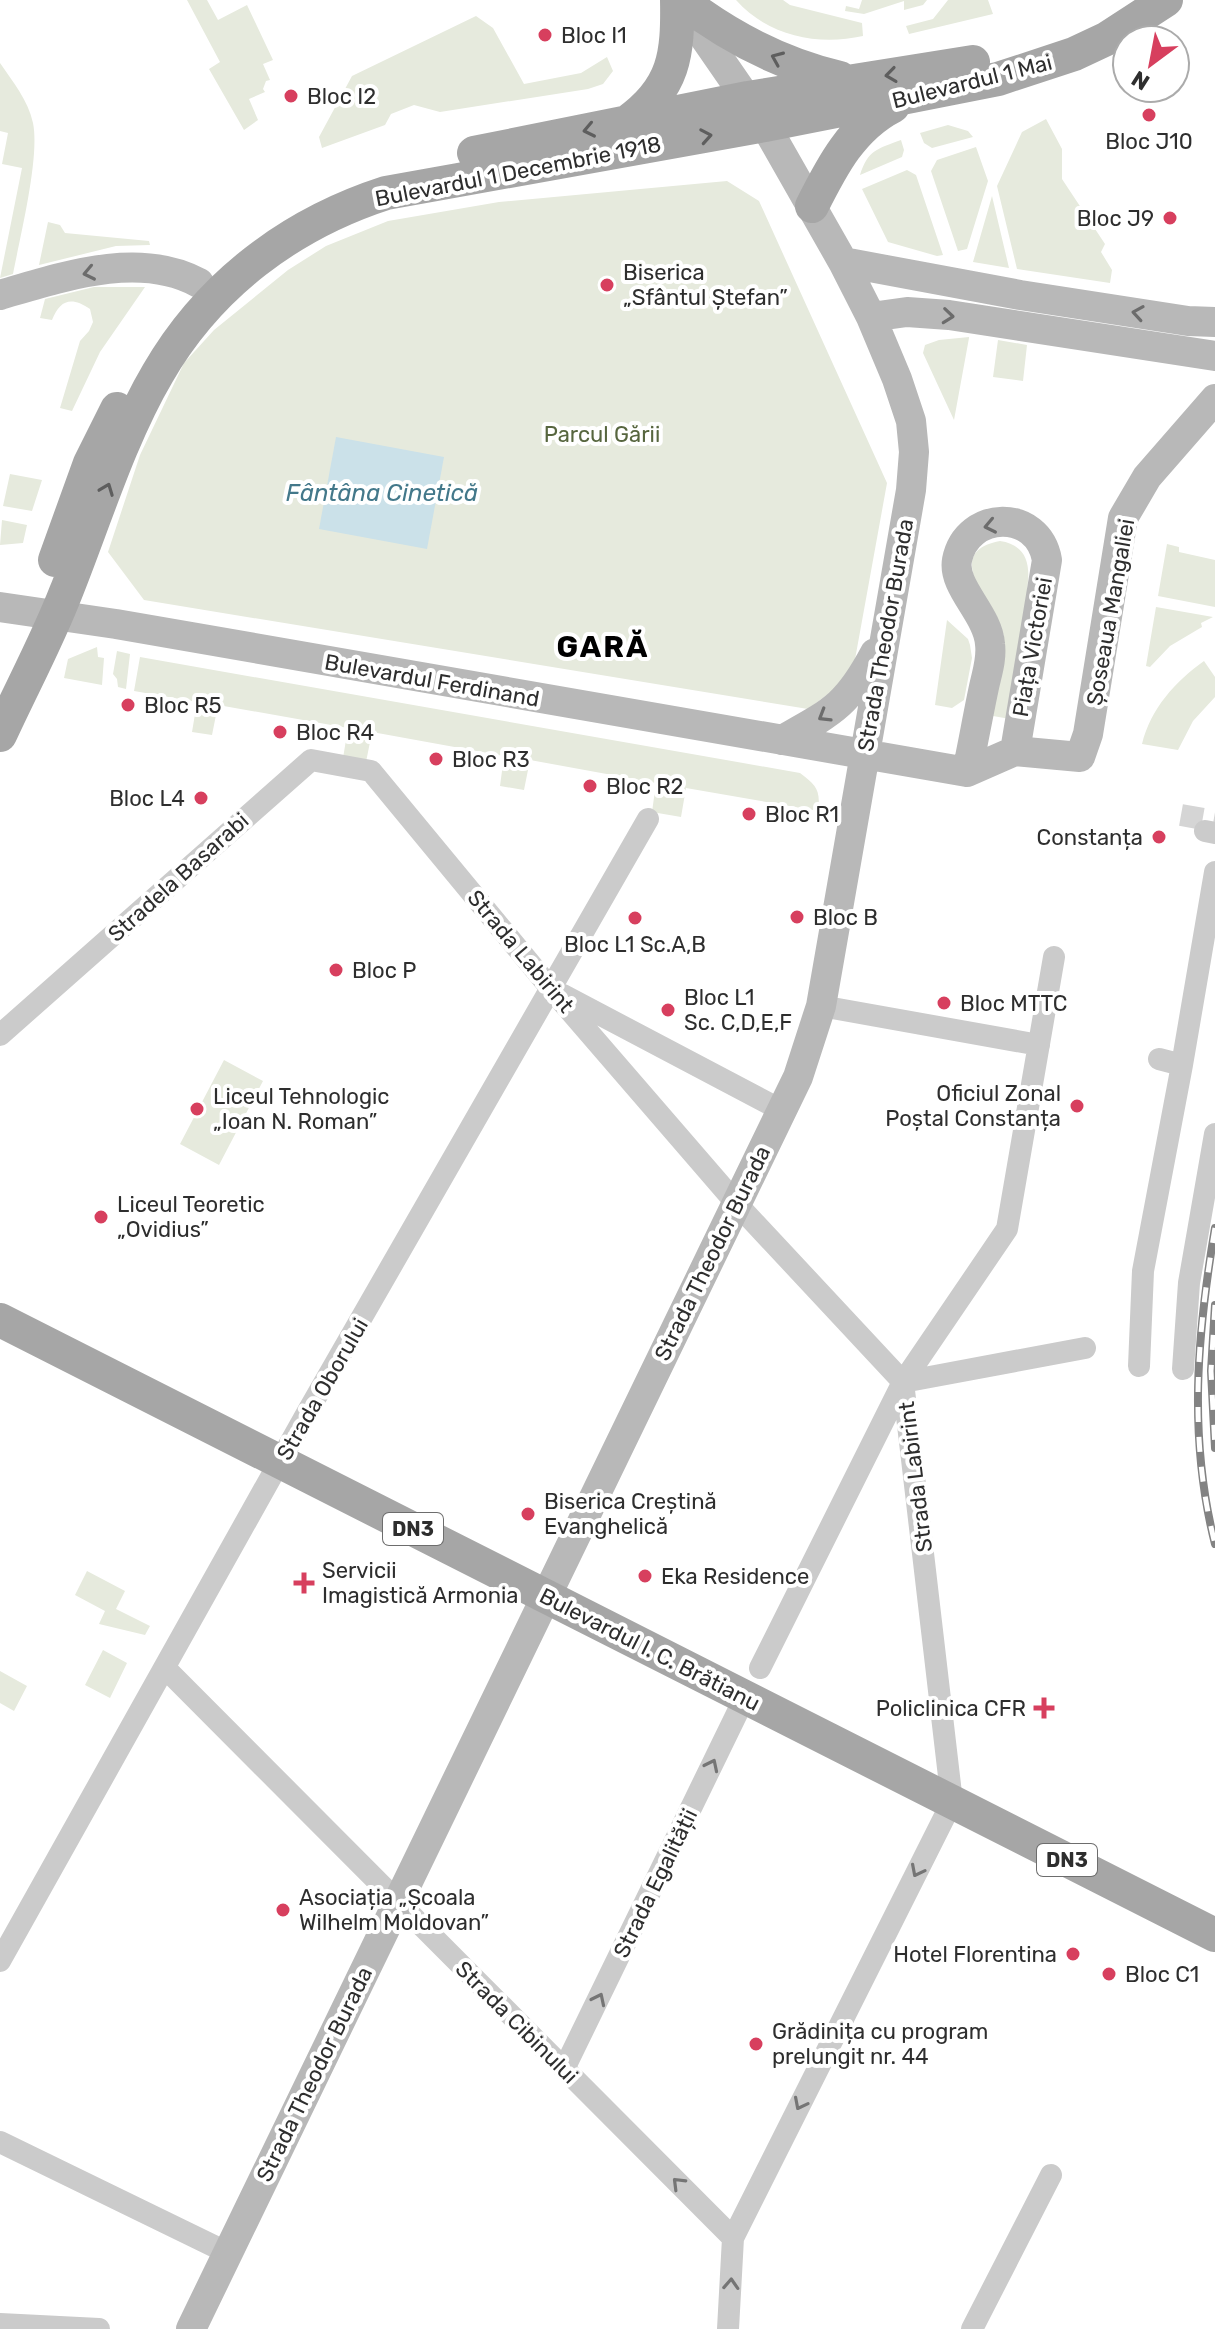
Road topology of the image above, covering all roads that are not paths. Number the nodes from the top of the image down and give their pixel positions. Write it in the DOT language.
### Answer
graph roads {
  1 [pos="679,0"];
  2 [pos="1129,0"];
  3 [pos="1166,0"];
  4 [pos="852,80"];
  5 [pos="913,97"];
  6 [pos="756,112"];
  7 [pos="627,122"];
  8 [pos="812,206"];
  9 [pos="843,262"];
  10 [pos="199,283"];
  11 [pos="0,295"];
  12 [pos="871,317"];
  13 [pos="1215,322"];
  14 [pos="1215,356"];
  15 [pos="1215,399"];
  16 [pos="0,607"];
  17 [pos="46,614"];
  18 [pos="885,634"];
  19 [pos="0,698"];
  20 [pos="0,735"];
  21 [pos="782,740"];
  22 [pos="1015,751"];
  23 [pos="864,754"];
  24 [pos="371,771"];
  25 [pos="967,772"];
  26 [pos="648,819"];
  27 [pos="1215,872"];
  28 [pos="1054,957"];
  29 [pos="552,990"];
  30 [pos="821,1006"];
  31 [pos="0,1035"];
  32 [pos="1039,1045"];
  33 [pos="1159,1059"];
  34 [pos="1182,1065"];
  35 [pos="781,1110"];
  36 [pos="1215,1134"];
  37 [pos="736,1203"];
  38 [pos="0,1320"];
  39 [pos="1085,1348"];
  40 [pos="1139,1366"];
  41 [pos="1183,1369"];
  42 [pos="903,1382"];
  43 [pos="280,1461"];
  44 [pos="546,1596"];
  45 [pos="166,1669"];
  46 [pos="752,1683"];
  47 [pos="952,1802"];
  48 [pos="398,1902"];
  49 [pos="1215,1935"];
  50 [pos="0,1961"];
  51 [pos="564,2069"];
  52 [pos="0,2142"];
  53 [pos="1051,2175"];
  54 [pos="733,2238"];
  55 [pos="228,2253"];
  56 [pos="0,2324"];
  57 [pos="99,2329"];
  58 [pos="191,2329"];
  59 [pos="728,2329"];
  60 [pos="972,2329"];
  4 -- 1 [label="main road, one-way"];
  1 -- 6 [label="street, Strada Theodor Burada"];
  1 -- 7 [label="main road"];
  2 -- 4 [label="main road, Bulevardul 1 Mai, one-way"];
  3 -- 5 [label="main road, Bulevardul 1 Mai"];
  4 -- 6 [label="main road, Bulevardul 1 Mai"];
  5 -- 6 [label="main road, Bulevardul 1 Mai"];
  5 -- 8 [label="main road"];
  6 -- 7 [label="main road, Bulevardul 1 Decembrie 1918"];
  6 -- 8 [label="street, Strada Theodor Burada"];
  17 -- 6 [label="main road, Bulevardul 1 Decembrie 1918, one-way"];
  7 -- 10 [label="main road, Bulevardul 1 Decembrie 1918, one-way"];
  8 -- 9 [label="street, Strada Theodor Burada"];
  9 -- 12 [label="street, Strada Theodor Burada"];
  13 -- 9 [label="street, one-way"];
  10 -- 11 [label="street, one-way"];
  10 -- 17 [label="main road, Bulevardul 1 Decembrie 1918"];
  12 -- 14 [label="street, one-way"];
  12 -- 18 [label="street, Strada Theodor Burada"];
  15 -- 22 [label="street, Șoseaua Mangaliei"];
  16 -- 17 [label="street, Bulevardul Ferdinand"];
  17 -- 19 [label="main road, Bulevardul 1 Decembrie 1918"];
  17 -- 20 [label="main road, Bulevardul 1 Decembrie 1918"];
  17 -- 21 [label="street, Bulevardul Ferdinand"];
  18 -- 21 [label="street, one-way"];
  18 -- 23 [label="street, Strada Theodor Burada"];
  21 -- 23 [label="street, Bulevardul Ferdinand"];
  22 -- 25 [label="street"];
  22 -- 25 [label="street, Piața Victoriei, one-way"];
  23 -- 25 [label="street, Bulevardul Ferdinand"];
  23 -- 30 [label="street, Strada Theodor Burada"];
  24 -- 29 [label="street, Strada Labirint"];
  24 -- 31 [label="street, Stradela Basarabi"];
  26 -- 29 [label="street, Strada Oborului"];
  27 -- 34 [label="street"];
  28 -- 32 [label="street"];
  29 -- 35 [label="street"];
  29 -- 37 [label="street, Strada Labirint"];
  29 -- 43 [label="street, Strada Oborului"];
  30 -- 32 [label="street"];
  30 -- 35 [label="street, Strada Theodor Burada"];
  32 -- 42 [label="street, Strada Egalității"];
  33 -- 34 [label="street"];
  34 -- 40 [label="street"];
  35 -- 37 [label="street, Strada Theodor Burada"];
  36 -- 41 [label="street"];
  37 -- 42 [label="street, Strada Labirint"];
  37 -- 44 [label="street, Strada Theodor Burada"];
  38 -- 43 [label="main road, Bulevardul I. C. Brătianu / DN3"];
  39 -- 42 [label="street"];
  42 -- 46 [label="street, Strada Egalității"];
  42 -- 47 [label="street, Strada Labirint"];
  43 -- 44 [label="main road, Bulevardul I. C. Brătianu / DN3"];
  43 -- 45 [label="street, Strada Oborului"];
  44 -- 46 [label="main road, Bulevardul I. C. Brătianu / DN3"];
  44 -- 48 [label="street, Strada Theodor Burada"];
  45 -- 48 [label="street, Strada Cibinului"];
  45 -- 50 [label="street, Strada Oborului"];
  46 -- 47 [label="main road, Bulevardul I. C. Brătianu / DN3"];
  51 -- 46 [label="street, Strada Egalității, one-way"];
  47 -- 49 [label="main road, Bulevardul I. C. Brătianu / DN3"];
  47 -- 54 [label="street, one-way"];
  48 -- 51 [label="street, Strada Cibinului"];
  48 -- 55 [label="street, Strada Theodor Burada"];
  54 -- 51 [label="street, Strada Cibinului, one-way"];
  52 -- 55 [label="street"];
  53 -- 60 [label="street"];
  59 -- 54 [label="street, one-way"];
  55 -- 58 [label="street, Strada Theodor Burada"];
  56 -- 57 [label="street"];
}
